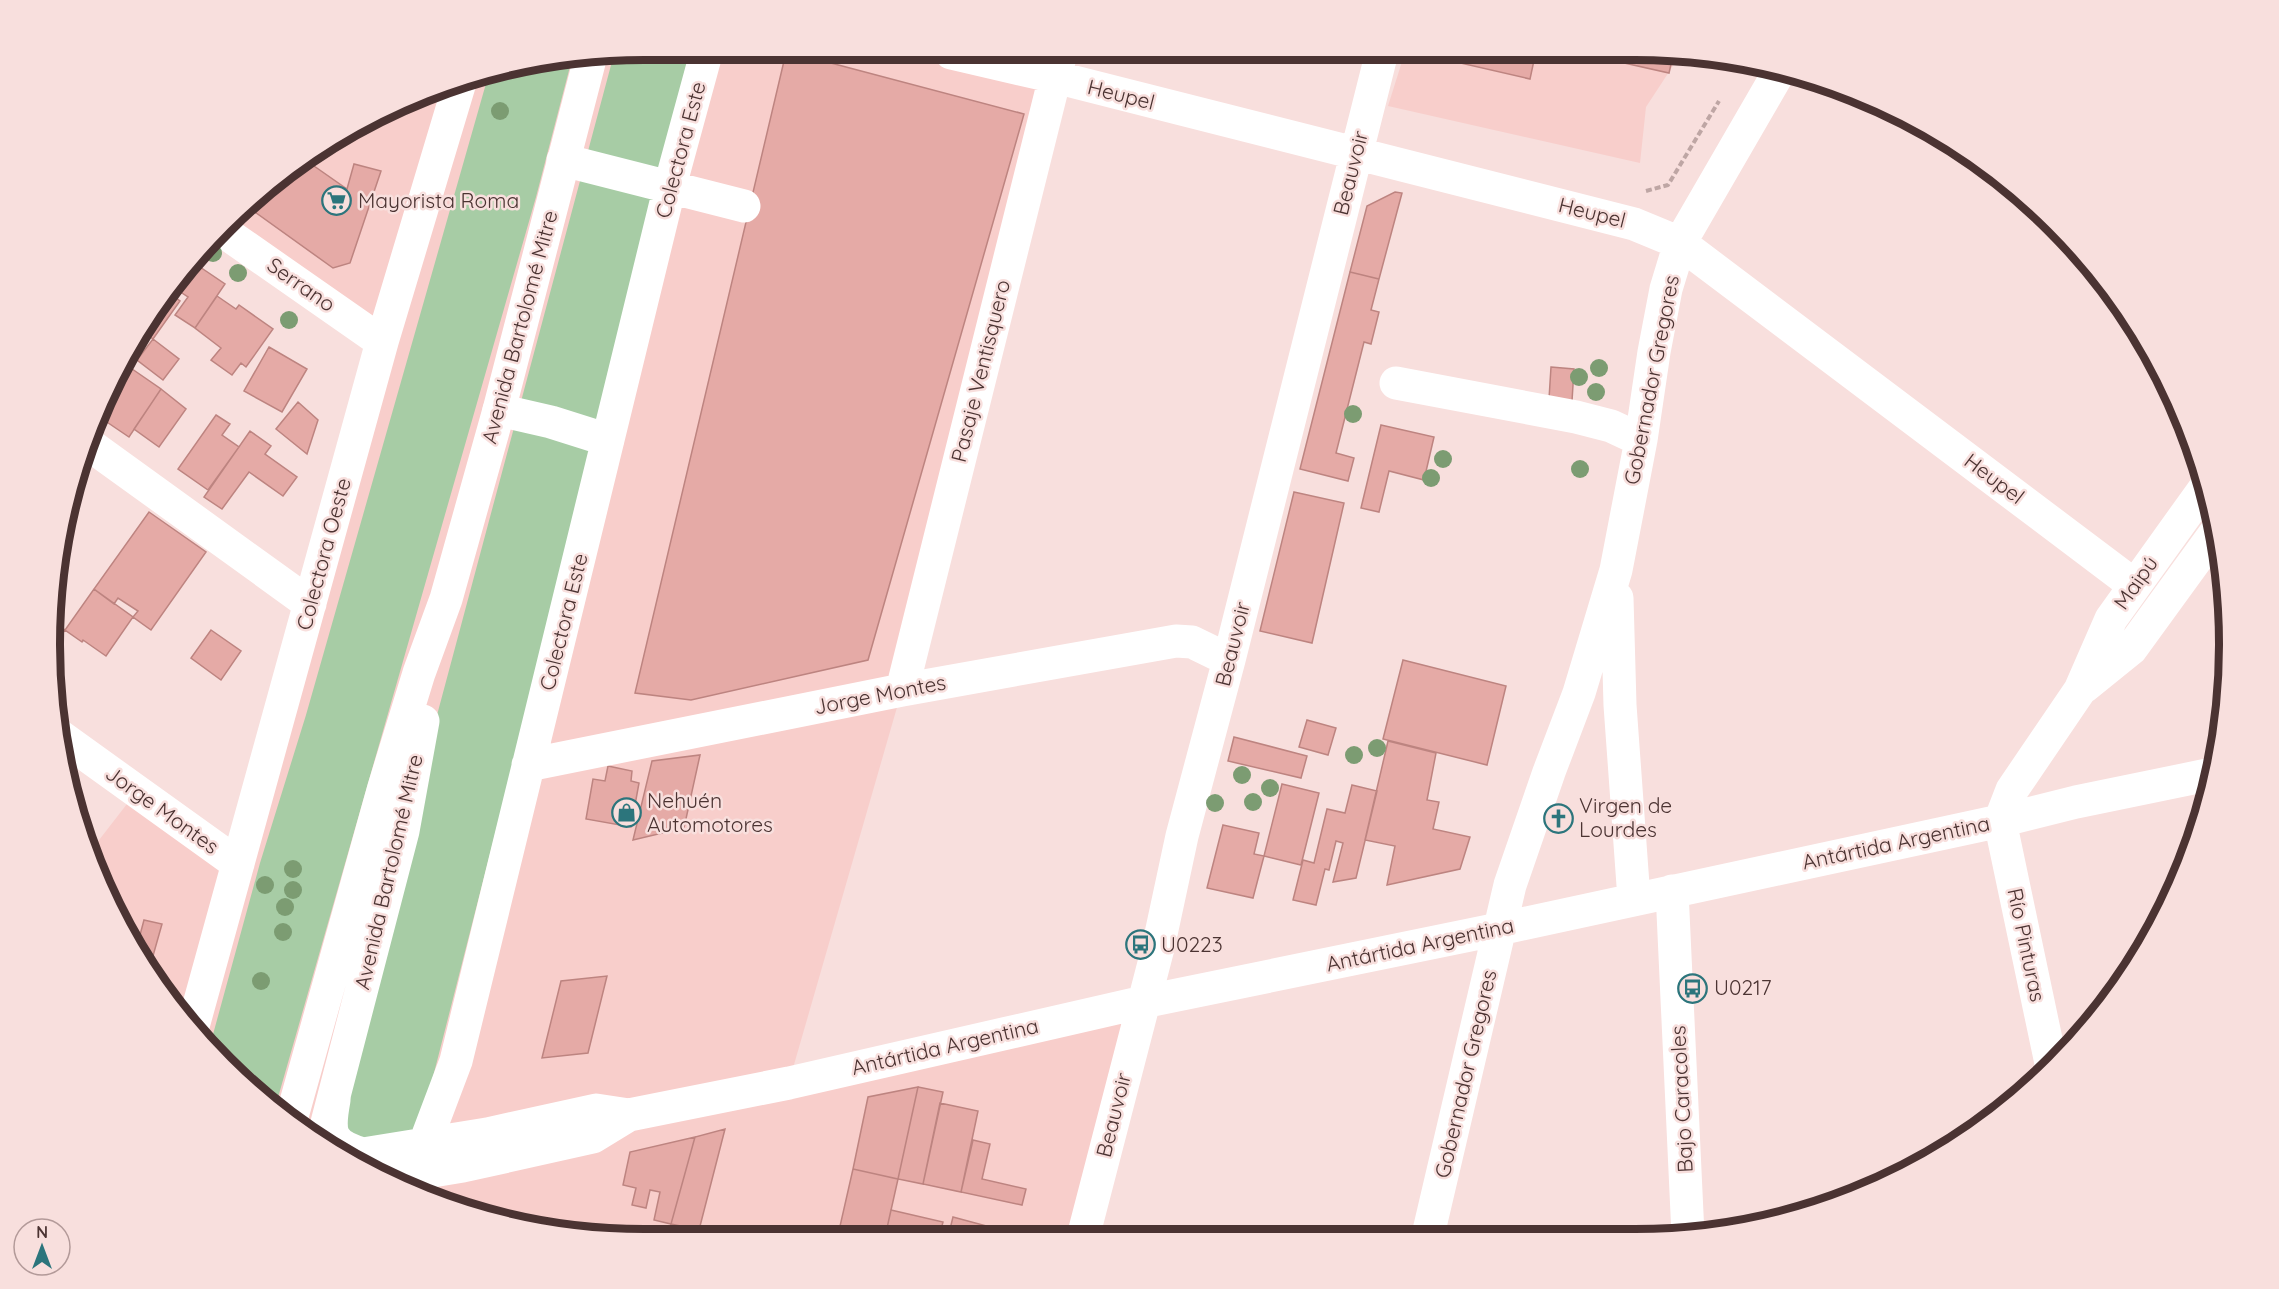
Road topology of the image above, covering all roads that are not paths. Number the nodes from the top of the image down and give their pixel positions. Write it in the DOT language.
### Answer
graph roads {
  1 [pos="704,60"];
  2 [pos="1013,60"];
  3 [pos="1380,60"];
  4 [pos="589,63"];
  5 [pos="1058,65"];
  6 [pos="1776,78"];
  7 [pos="457,91"];
  8 [pos="1356,155"];
  9 [pos="563,160"];
  10 [pos="670,186"];
  11 [pos="744,206"];
  12 [pos="228,234"];
  13 [pos="1680,243"];
  14 [pos="382,342"];
  15 [pos="1396,383"];
  16 [pos="499,410"];
  17 [pos="608,440"];
  18 [pos="1641,440"];
  19 [pos="94,449"];
  20 [pos="2199,495"];
  21 [pos="2210,541"];
  22 [pos="1616,570"];
  23 [pos="2134,585"];
  24 [pos="446,599"];
  25 [pos="310,604"];
  26 [pos="1229,660"];
  27 [pos="902,690"];
  28 [pos="2080,690"];
  29 [pos="68,742"];
  30 [pos="528,765"];
  31 [pos="2204,776"];
  32 [pos="2000,821"];
  33 [pos="238,864"];
  34 [pos="1672,891"];
  35 [pos="1634,899"];
  36 [pos="1499,929"];
  37 [pos="1143,1002"];
  38 [pos="195,1018"];
  39 [pos="2050,1056"];
  40 [pos="306,1066"];
  41 [pos="336,1090"];
  42 [pos="287,1106"];
  43 [pos="293,1111"];
  44 [pos="629,1115"];
  45 [pos="324,1133"];
  46 [pos="337,1141"];
  47 [pos="425,1143"];
  48 [pos="351,1150"];
  49 [pos="400,1175"];
  50 [pos="403,1177"];
  51 [pos="1688,1226"];
  52 [pos="1085,1229"];
  53 [pos="1429,1229"];
  1 -- 10 [label="street, Colectora Este"];
  2 -- 5 [label="street, Heupel"];
  3 -- 8 [label="street, Beauvoir"];
  4 -- 9 [label="street, Avenida Bartolomé Mitre"];
  5 -- 8 [label="street, Heupel"];
  5 -- 27 [label="street, Pasaje Ventisquero"];
  6 -- 13 [label="street, Gobernador Gregores"];
  7 -- 14 [label="street, Colectora Oeste"];
  8 -- 13 [label="street, Heupel"];
  8 -- 26 [label="street, Beauvoir"];
  9 -- 10 [label="street"];
  9 -- 16 [label="street, Avenida Bartolomé Mitre"];
  10 -- 11 [label="street"];
  10 -- 17 [label="street, Colectora Este"];
  12 -- 14 [label="street, Serrano"];
  13 -- 18 [label="street, Gobernador Gregores"];
  13 -- 23 [label="street, Heupel"];
  14 -- 25 [label="street, Colectora Oeste"];
  15 -- 18 [label="street"];
  16 -- 17 [label="street"];
  16 -- 24 [label="street, Avenida Bartolomé Mitre"];
  17 -- 30 [label="street, Colectora Este"];
  18 -- 22 [label="street, Gobernador Gregores"];
  19 -- 25 [label="street"];
  20 -- 23 [label="street, Maipú"];
  21 -- 28 [label="street, Maipú"];
  22 -- 35 [label="street, Gobernador Gregores"];
  22 -- 36 [label="street, Gobernador Gregores"];
  23 -- 28 [label="street, Maipú"];
  24 -- 40 [label="street, Avenida Bartolomé Mitre"];
  24 -- 41 [label="street, Avenida Bartolomé Mitre"];
  25 -- 33 [label="street, Colectora Oeste"];
  26 -- 27 [label="street, Jorge Montes"];
  26 -- 37 [label="street, Beauvoir"];
  27 -- 30 [label="street, Jorge Montes"];
  28 -- 32 [label="street, Maipú"];
  29 -- 33 [label="street, Jorge Montes"];
  30 -- 47 [label="street, Colectora Este"];
  31 -- 32 [label="street, Antártida Argentina"];
  32 -- 34 [label="street, Antártida Argentina"];
  32 -- 39 [label="street, Río Pinturas"];
  33 -- 38 [label="street, Colectora Oeste"];
  34 -- 35 [label="street, Antártida Argentina"];
  34 -- 51 [label="street, Bajo Caracoles"];
  35 -- 36 [label="street, Antártida Argentina"];
  36 -- 37 [label="street, Antártida Argentina"];
  36 -- 53 [label="street, Gobernador Gregores"];
  37 -- 44 [label="street, Antártida Argentina"];
  37 -- 52 [label="street, Beauvoir"];
  40 -- 42 [label="street"];
  40 -- 43 [label="street, Avenida Bartolomé Mitre"];
  41 -- 45 [label="street, Avenida Bartolomé Mitre"];
  41 -- 46 [label="street, Antártida Argentina"];
  44 -- 47 [label="street, Antártida Argentina"];
  44 -- 50 [label="street, Antártida Argentina"];
  47 -- 48 [label="street, Antártida Argentina"];
  47 -- 49 [label="street, Colectora Este"];
}
